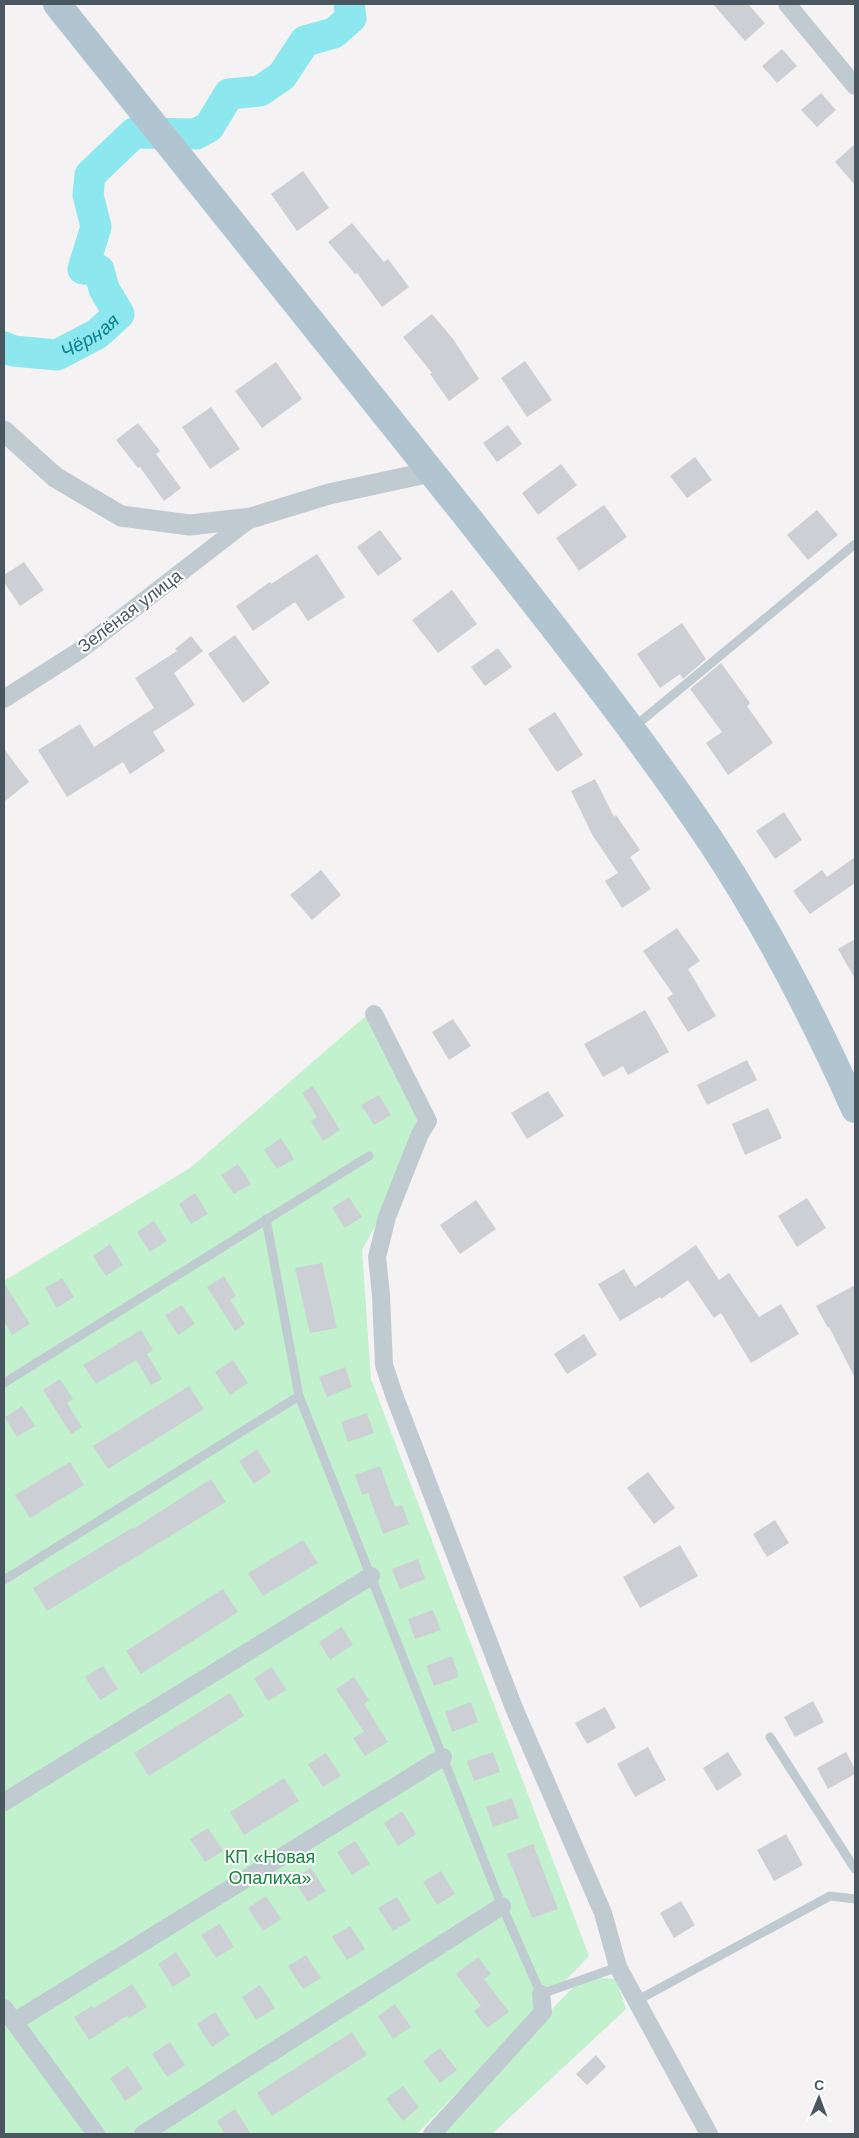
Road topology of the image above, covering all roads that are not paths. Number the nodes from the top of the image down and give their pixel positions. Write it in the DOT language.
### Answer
graph roads {
  1 [pos="57,4"];
  2 [pos="787,4"];
  3 [pos="855,86"];
  4 [pos="4,431"];
  5 [pos="431,472"];
  6 [pos="252,518"];
  7 [pos="855,544"];
  8 [pos="4,699"];
  9 [pos="631,730"];
  10 [pos="374,1014"];
  11 [pos="855,1109"];
  12 [pos="369,1156"];
  13 [pos="266,1219"];
  14 [pos="4,1383"];
  15 [pos="299,1396"];
  16 [pos="371,1576"];
  17 [pos="4,1580"];
  18 [pos="770,1737"];
  19 [pos="442,1757"];
  20 [pos="4,1802"];
  21 [pos="855,1869"];
  22 [pos="855,1899"];
  23 [pos="502,1906"];
  24 [pos="618,1967"];
  25 [pos="541,1994"];
  26 [pos="638,2000"];
  27 [pos="9,2015"];
  28 [pos="96,2134"];
  29 [pos="143,2134"];
  30 [pos="432,2134"];
  31 [pos="709,2134"];
  1 -- 5 [label="main road"];
  2 -- 3 [label="street"];
  4 -- 6 [label="street"];
  5 -- 6 [label="street"];
  5 -- 9 [label="main road"];
  6 -- 8 [label="street, Зелёная улица"];
  7 -- 9 [label="lane"];
  9 -- 11 [label="main road"];
  10 -- 24 [label="street"];
  12 -- 13 [label="lane"];
  13 -- 14 [label="lane"];
  13 -- 15 [label="lane"];
  15 -- 16 [label="lane"];
  15 -- 17 [label="lane"];
  16 -- 19 [label="lane"];
  16 -- 20 [label="street"];
  18 -- 21 [label="lane"];
  19 -- 23 [label="lane"];
  19 -- 27 [label="street"];
  22 -- 26 [label="lane"];
  23 -- 25 [label="lane"];
  23 -- 29 [label="street"];
  24 -- 25 [label="lane"];
  24 -- 26 [label="street"];
  25 -- 30 [label="street"];
  26 -- 31 [label="street"];
  27 -- 28 [label="street"];
}
